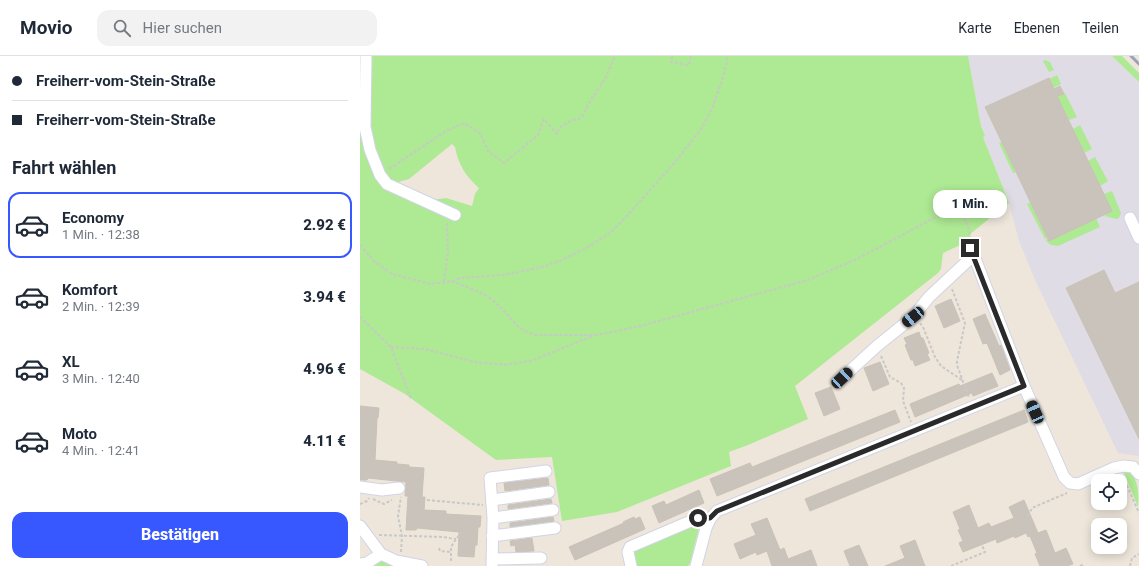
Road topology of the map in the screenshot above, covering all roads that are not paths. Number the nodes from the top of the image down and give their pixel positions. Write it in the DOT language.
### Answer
graph roads {
  1 [pos="366,56"];
  2 [pos="451,213"];
  3 [pos="1130,218"];
  4 [pos="1139,238"];
  5 [pos="842,378"];
  6 [pos="1024,386"];
  7 [pos="546,471"];
  8 [pos="1139,474"];
  9 [pos="360,487"];
  10 [pos="549,492"];
  11 [pos="400,493"];
  12 [pos="492,503"];
  13 [pos="553,510"];
  14 [pos="493,518"];
  15 [pos="710,518"];
  16 [pos="360,526"];
  17 [pos="555,528"];
  18 [pos="492,536"];
  19 [pos="381,554"];
  20 [pos="541,558"];
  21 [pos="492,562"];
  22 [pos="360,564"];
  23 [pos="422,566"];
  24 [pos="631,566"];
  25 [pos="696,566"];
  1 -- 2 [label="street"];
  3 -- 4 [label="street"];
  5 -- 6 [label="street"];
  6 -- 8 [label="street"];
  6 -- 15 [label="street"];
  7 -- 12 [label="street"];
  9 -- 11 [label="street"];
  10 -- 12 [label="street"];
  12 -- 14 [label="street"];
  13 -- 14 [label="street"];
  14 -- 18 [label="street"];
  15 -- 24 [label="street"];
  15 -- 25 [label="street"];
  16 -- 19 [label="street"];
  17 -- 18 [label="street"];
  18 -- 21 [label="street"];
  19 -- 22 [label="street"];
  19 -- 23 [label="street"];
  20 -- 21 [label="street"];
}
